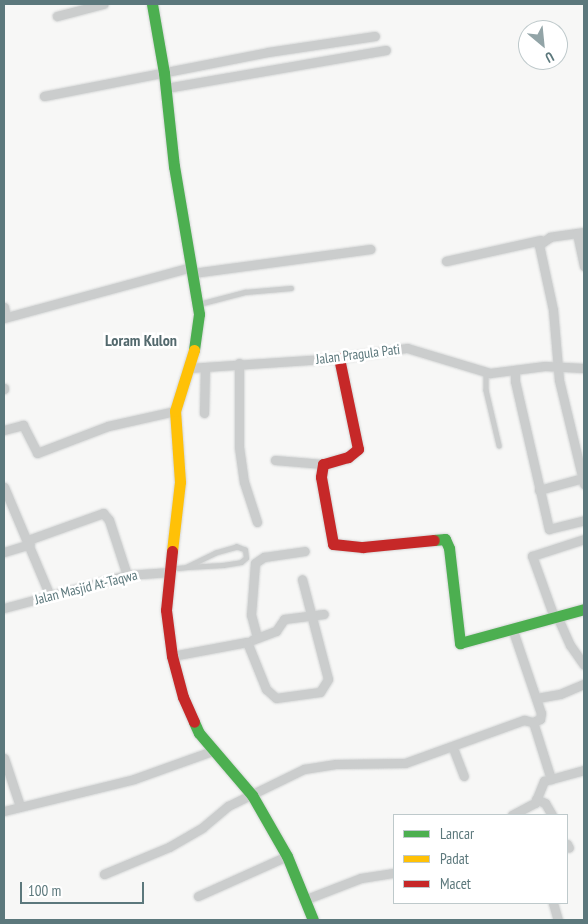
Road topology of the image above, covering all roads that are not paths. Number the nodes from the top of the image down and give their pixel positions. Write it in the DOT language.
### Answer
graph roads {
  1 [pos="103,4"];
  2 [pos="152,4"];
  3 [pos="56,16"];
  4 [pos="375,36"];
  5 [pos="386,50"];
  6 [pos="164,73"];
  7 [pos="166,88"];
  8 [pos="44,96"];
  9 [pos="581,232"];
  10 [pos="541,240"];
  11 [pos="370,249"];
  12 [pos="446,261"];
  13 [pos="584,266"];
  14 [pos="192,270"];
  15 [pos="291,288"];
  16 [pos="198,305"];
  17 [pos="4,307"];
  18 [pos="5,318"];
  19 [pos="339,358"];
  20 [pos="239,363"];
  21 [pos="205,367"];
  22 [pos="560,367"];
  23 [pos="189,368"];
  24 [pos="584,368"];
  25 [pos="515,370"];
  26 [pos="486,372"];
  27 [pos="174,411"];
  28 [pos="204,413"];
  29 [pos="4,430"];
  30 [pos="584,439"];
  31 [pos="574,442"];
  32 [pos="500,444"];
  33 [pos="275,460"];
  34 [pos="323,464"];
  35 [pos="584,481"];
  36 [pos="4,487"];
  37 [pos="539,490"];
  38 [pos="584,520"];
  39 [pos="257,522"];
  40 [pos="584,539"];
  41 [pos="29,542"];
  42 [pos="306,551"];
  43 [pos="4,552"];
  44 [pos="187,567"];
  45 [pos="170,570"];
  46 [pos="127,575"];
  47 [pos="302,580"];
  48 [pos="50,596"];
  49 [pos="4,608"];
  50 [pos="584,609"];
  51 [pos="324,614"];
  52 [pos="555,616"];
  53 [pos="313,617"];
  54 [pos="512,628"];
  55 [pos="258,638"];
  56 [pos="247,642"];
  57 [pos="172,656"];
  58 [pos="584,665"];
  59 [pos="584,684"];
  60 [pos="537,698"];
  61 [pos="533,722"];
  62 [pos="453,748"];
  63 [pos="212,751"];
  64 [pos="4,758"];
  65 [pos="584,770"];
  66 [pos="464,776"];
  67 [pos="551,779"];
  68 [pos="252,795"];
  69 [pos="536,799"];
  70 [pos="20,806"];
  71 [pos="4,811"];
  72 [pos="515,814"];
  73 [pos="551,814"];
  74 [pos="287,856"];
  75 [pos="393,872"];
  76 [pos="104,874"];
  77 [pos="198,896"];
  78 [pos="304,900"];
  79 [pos="553,904"];
  80 [pos="313,920"];
  81 [pos="558,920"];
  1 -- 3 [label="street"];
  2 -- 6 [label="street"];
  4 -- 6 [label="street"];
  5 -- 7 [label="street"];
  6 -- 7 [label="street"];
  6 -- 8 [label="street"];
  7 -- 14 [label="street"];
  9 -- 10 [label="street"];
  9 -- 13 [label="street"];
  10 -- 12 [label="street"];
  10 -- 22 [label="street"];
  11 -- 14 [label="street"];
  14 -- 16 [label="street"];
  14 -- 18 [label="street"];
  15 -- 16 [label="lane"];
  16 -- 23 [label="street"];
  17 -- 18 [label="street"];
  19 -- 20 [label="street, Jalan Pragula Pati"];
  19 -- 26 [label="street, Jalan Pragula Pati"];
  19 -- 34 [label="street"];
  20 -- 21 [label="street, Jalan Pragula Pati"];
  20 -- 39 [label="street"];
  21 -- 23 [label="street, Jalan Pragula Pati"];
  21 -- 28 [label="street"];
  22 -- 24 [label="street, Jalan Pragula Pati"];
  22 -- 25 [label="street, Jalan Pragula Pati"];
  22 -- 31 [label="street"];
  23 -- 27 [label="street"];
  25 -- 26 [label="street, Jalan Pragula Pati"];
  25 -- 37 [label="street"];
  26 -- 32 [label="lane"];
  27 -- 29 [label="street"];
  27 -- 45 [label="street"];
  30 -- 31 [label="street"];
  31 -- 35 [label="street"];
  33 -- 34 [label="street"];
  34 -- 54 [label="street"];
  35 -- 37 [label="street"];
  36 -- 41 [label="street"];
  37 -- 38 [label="street"];
  40 -- 52 [label="street"];
  41 -- 43 [label="street"];
  41 -- 46 [label="street"];
  41 -- 48 [label="street"];
  42 -- 55 [label="street"];
  44 -- 44 [label="lane"];
  44 -- 45 [label="lane"];
  45 -- 46 [label="street, Jalan Masjid At-Taqwa"];
  45 -- 57 [label="street"];
  46 -- 48 [label="street, Jalan Masjid At-Taqwa"];
  47 -- 53 [label="street"];
  48 -- 49 [label="street, Jalan Masjid At-Taqwa"];
  50 -- 52 [label="street"];
  51 -- 53 [label="street"];
  52 -- 54 [label="street"];
  52 -- 58 [label="street"];
  53 -- 55 [label="street"];
  53 -- 56 [label="street"];
  54 -- 60 [label="street"];
  55 -- 56 [label="street"];
  56 -- 57 [label="street"];
  57 -- 63 [label="street"];
  59 -- 60 [label="street"];
  60 -- 61 [label="street"];
  61 -- 62 [label="street"];
  61 -- 67 [label="street"];
  62 -- 66 [label="street"];
  62 -- 68 [label="street"];
  63 -- 68 [label="street"];
  63 -- 70 [label="street"];
  64 -- 70 [label="street"];
  65 -- 67 [label="street"];
  67 -- 69 [label="street"];
  68 -- 74 [label="street"];
  68 -- 76 [label="street"];
  69 -- 72 [label="street"];
  69 -- 73 [label="street"];
  70 -- 71 [label="street"];
  74 -- 77 [label="street"];
  74 -- 78 [label="street"];
  75 -- 78 [label="street"];
  78 -- 80 [label="street"];
  79 -- 81 [label="street"];
}
